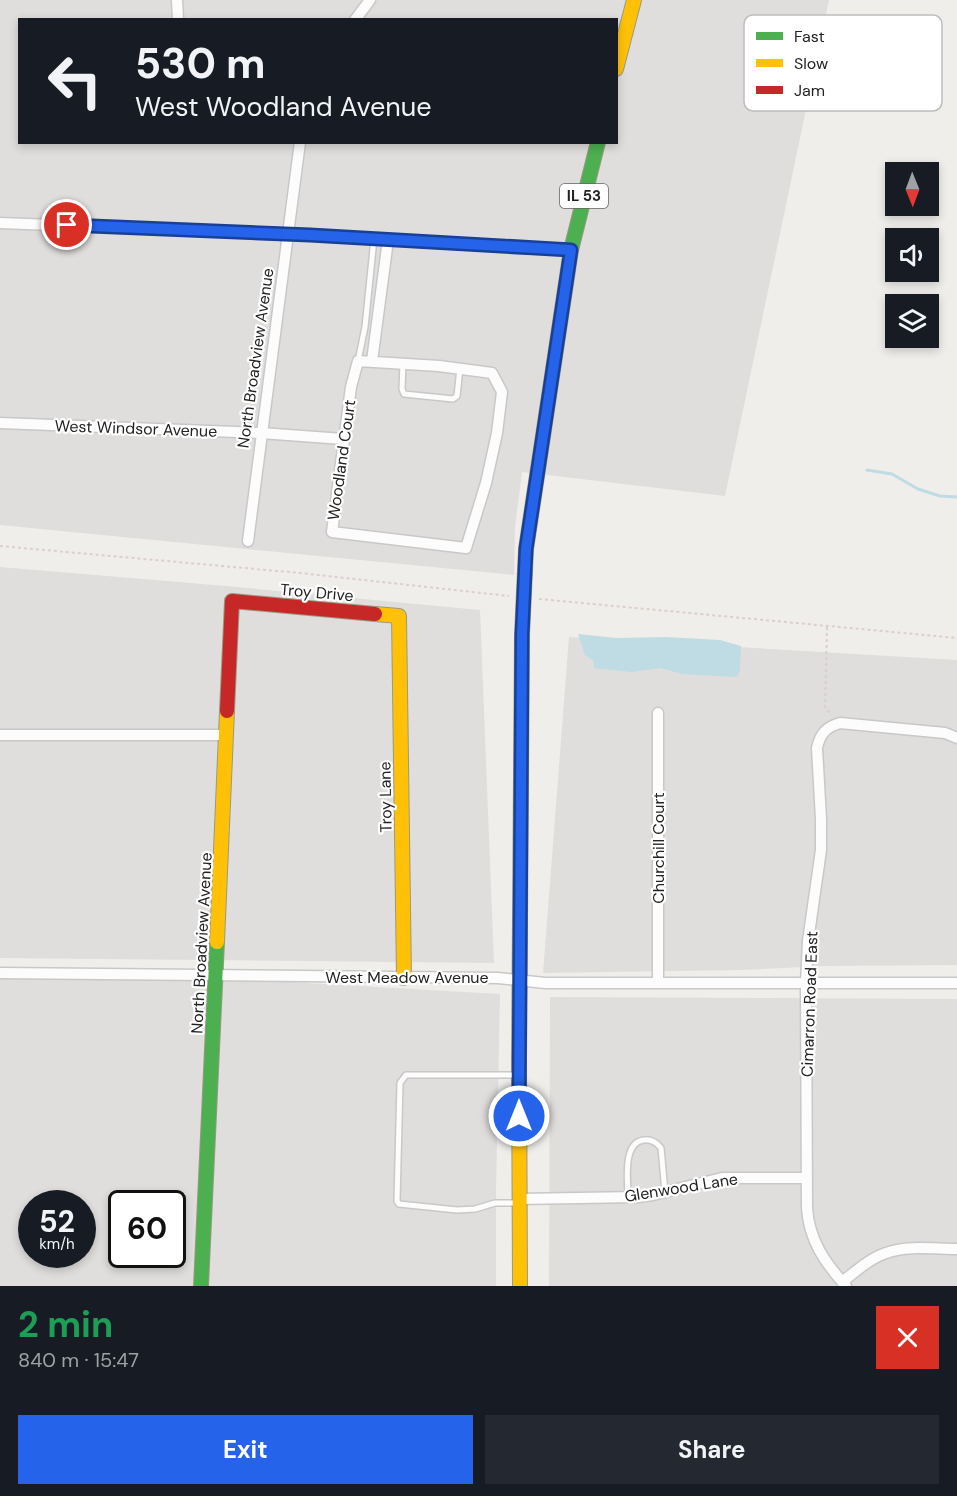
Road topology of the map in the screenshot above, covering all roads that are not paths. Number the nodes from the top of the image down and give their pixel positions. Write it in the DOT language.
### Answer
graph roads {
  1 [pos="177,0"];
  2 [pos="370,0"];
  3 [pos="634,0"];
  4 [pos="178,18"];
  5 [pos="356,18"];
  6 [pos="618,61"];
  7 [pos="300,144"];
  8 [pos="598,144"];
  9 [pos="0,223"];
  10 [pos="289,234"];
  11 [pos="374,239"];
  12 [pos="388,240"];
  13 [pos="571,250"];
  14 [pos="358,361"];
  15 [pos="372,361"];
  16 [pos="403,363"];
  17 [pos="460,368"];
  18 [pos="0,423"];
  19 [pos="261,433"];
  20 [pos="344,439"];
  21 [pos="248,541"];
  22 [pos="232,601"];
  23 [pos="399,616"];
  24 [pos="658,713"];
  25 [pos="0,735"];
  26 [pos="226,735"];
  27 [pos="957,738"];
  28 [pos="0,973"];
  29 [pos="216,975"];
  30 [pos="404,978"];
  31 [pos="519,981"];
  32 [pos="658,983"];
  33 [pos="806,983"];
  34 [pos="957,983"];
  35 [pos="519,1075"];
  36 [pos="807,1178"];
  37 [pos="664,1192"];
  38 [pos="628,1197"];
  39 [pos="519,1201"];
  40 [pos="957,1250"];
  41 [pos="844,1284"];
  42 [pos="201,1286"];
  43 [pos="520,1286"];
  1 -- 4 [label="street"];
  2 -- 5 [label="street"];
  3 -- 6 [label="main road"];
  7 -- 10 [label="street, North Broadview Avenue"];
  8 -- 13 [label="main road, IL 53"];
  9 -- 10 [label="street"];
  10 -- 11 [label="street"];
  10 -- 19 [label="street, North Broadview Avenue"];
  11 -- 12 [label="street"];
  11 -- 14 [label="lane"];
  12 -- 13 [label="street"];
  12 -- 15 [label="street"];
  13 -- 31 [label="main road, IL 53, bridge"];
  14 -- 15 [label="street, Woodland Court"];
  14 -- 20 [label="street, Woodland Court"];
  15 -- 16 [label="street, Woodland Court"];
  16 -- 17 [label="street, Woodland Court"];
  16 -- 17 [label="lane"];
  17 -- 20 [label="street, Woodland Court"];
  18 -- 19 [label="street, West Windsor Avenue"];
  19 -- 20 [label="street, West Windsor Avenue"];
  19 -- 21 [label="street, North Broadview Avenue"];
  22 -- 23 [label="main road, Troy Drive"];
  22 -- 26 [label="main road, North Broadview Avenue"];
  23 -- 30 [label="main road, Troy Lane"];
  24 -- 32 [label="street, Churchill Court"];
  25 -- 26 [label="street"];
  26 -- 29 [label="main road, North Broadview Avenue"];
  27 -- 33 [label="street, Cimarron Road East"];
  28 -- 29 [label="street, West Meadow Avenue"];
  29 -- 30 [label="street, West Meadow Avenue"];
  29 -- 42 [label="main road, North Broadview Avenue"];
  30 -- 31 [label="street, West Meadow Avenue"];
  31 -- 32 [label="street, West Meadow Avenue"];
  31 -- 35 [label="main road, IL 53"];
  32 -- 33 [label="street, West Meadow Avenue"];
  33 -- 34 [label="street, West Meadow Avenue"];
  33 -- 36 [label="street, Cimarron Road East"];
  35 -- 39 [label="main road, IL 53"];
  35 -- 39 [label="lane"];
  36 -- 37 [label="street, Glenwood Lane"];
  36 -- 41 [label="street, Cimarron Road East"];
  37 -- 38 [label="street, Glenwood Lane"];
  37 -- 38 [label="lane"];
  38 -- 39 [label="street, Glenwood Lane"];
  39 -- 43 [label="main road, IL 53"];
  40 -- 41 [label="street"];
}
